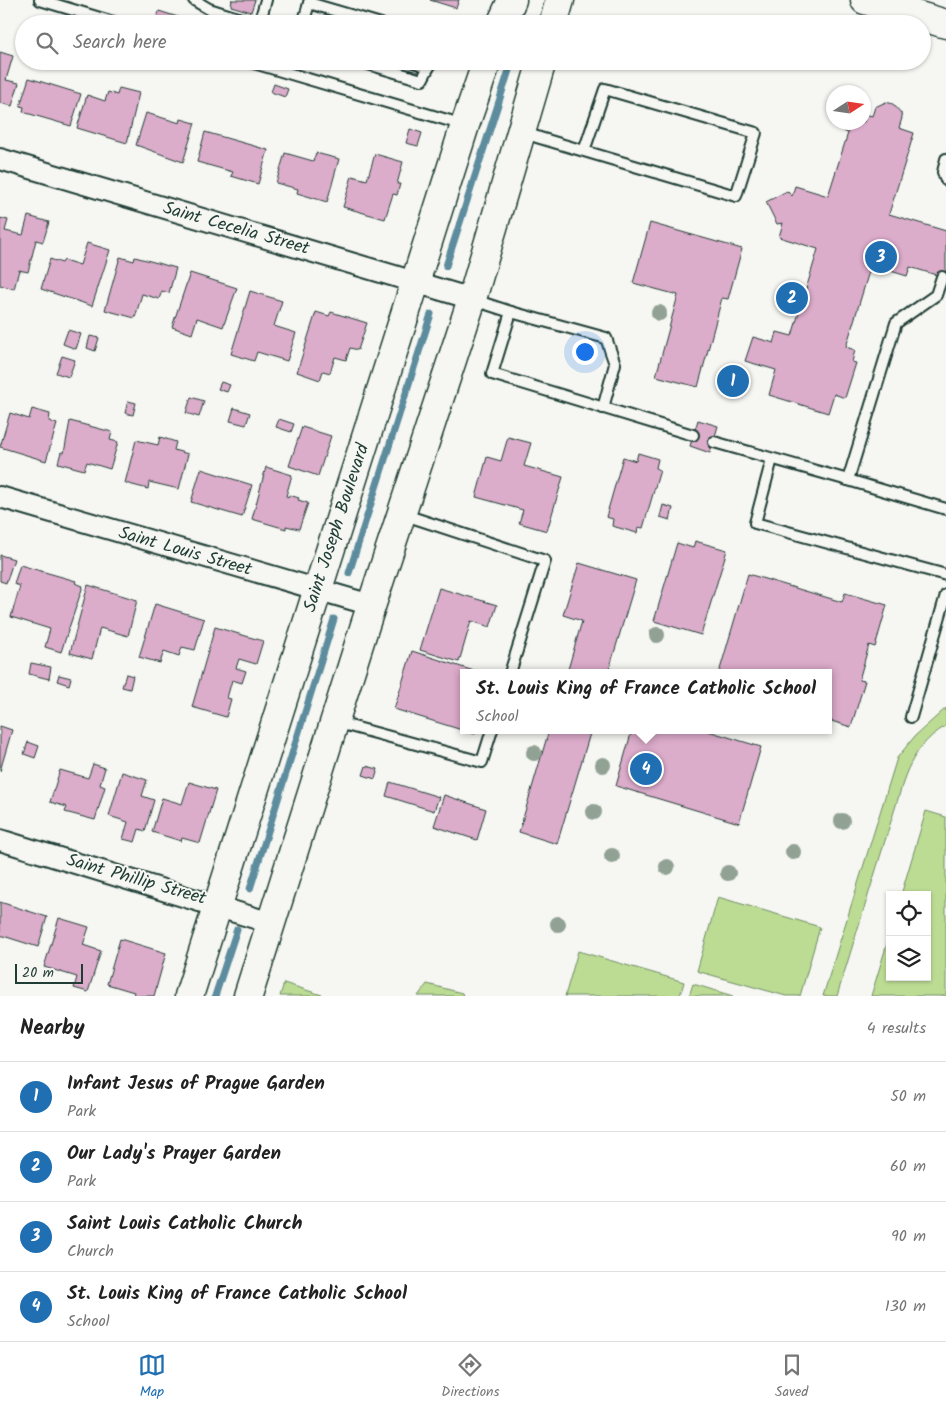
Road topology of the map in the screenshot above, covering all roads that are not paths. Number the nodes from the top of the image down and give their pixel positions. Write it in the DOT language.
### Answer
graph roads {
  1 [pos="40,0"];
  2 [pos="194,0"];
  3 [pos="266,0"];
  4 [pos="494,0"];
  5 [pos="512,0"];
  6 [pos="560,0"];
  7 [pos="865,0"];
  8 [pos="309,2"];
  9 [pos="90,15"];
  10 [pos="229,15"];
  11 [pos="261,15"];
  12 [pos="305,15"];
  13 [pos="352,15"];
  14 [pos="495,15"];
  15 [pos="505,15"];
  16 [pos="556,15"];
  17 [pos="916,15"];
  18 [pos="931,20"];
  19 [pos="946,24"];
  20 [pos="278,70"];
  21 [pos="388,70"];
  22 [pos="428,70"];
  23 [pos="484,70"];
  24 [pos="539,70"];
  25 [pos="465,125"];
  26 [pos="522,132"];
  27 [pos="584,151"];
  28 [pos="0,159"];
  29 [pos="946,159"];
  30 [pos="946,180"];
  31 [pos="942,277"];
  32 [pos="417,282"];
  33 [pos="472,299"];
  34 [pos="511,312"];
  35 [pos="603,408"];
  36 [pos="693,435"];
  37 [pos="714,442"];
  38 [pos="772,459"];
  39 [pos="848,480"];
  40 [pos="0,497"];
  41 [pos="946,509"];
  42 [pos="401,514"];
  43 [pos="946,575"];
  44 [pos="317,591"];
  45 [pos="946,595"];
  46 [pos="371,605"];
  47 [pos="511,669"];
  48 [pos="911,717"];
  49 [pos="334,722"];
  50 [pos="491,734"];
  51 [pos="0,840"];
  52 [pos="218,904"];
  53 [pos="271,922"];
  54 [pos="189,996"];
  55 [pos="248,996"];
  1 -- 9 [label="lane"];
  2 -- 10 [label="lane"];
  3 -- 11 [label="lane"];
  4 -- 14 [label="street"];
  5 -- 15 [label="street"];
  6 -- 16 [label="street"];
  7 -- 17 [label="street"];
  8 -- 12 [label="lane"];
  8 -- 13 [label="lane"];
  18 -- 19 [label="street"];
  20 -- 25 [label="lane"];
  21 -- 22 [label="lane"];
  23 -- 25 [label="street, Saint Joseph Boulevard"];
  24 -- 26 [label="street"];
  25 -- 32 [label="street, Saint Joseph Boulevard"];
  26 -- 27 [label="lane"];
  26 -- 33 [label="street"];
  27 -- 27 [label="lane"];
  28 -- 32 [label="street, Saint Cecelia Street"];
  29 -- 30 [label="lane"];
  31 -- 39 [label="lane"];
  32 -- 33 [label="street, Saint Cecelia Street"];
  32 -- 44 [label="street, Saint Joseph Boulevard"];
  33 -- 34 [label="lane"];
  33 -- 42 [label="street"];
  34 -- 35 [label="lane"];
  34 -- 35 [label="lane"];
  35 -- 36 [label="lane"];
  37 -- 38 [label="lane"];
  38 -- 39 [label="lane"];
  38 -- 43 [label="lane"];
  39 -- 41 [label="lane"];
  40 -- 44 [label="street, Saint Louis Street"];
  42 -- 46 [label="street"];
  42 -- 47 [label="lane"];
  44 -- 46 [label="street, Saint Louis Street"];
  44 -- 52 [label="street, Saint Joseph Boulevard"];
  45 -- 48 [label="lane"];
  46 -- 49 [label="street"];
  49 -- 50 [label="lane"];
  49 -- 53 [label="street"];
  51 -- 52 [label="street, Saint Phillip Street"];
  52 -- 53 [label="street, Saint Phillip Street"];
  52 -- 54 [label="street, Saint Joseph Boulevard"];
  53 -- 55 [label="street"];
}
